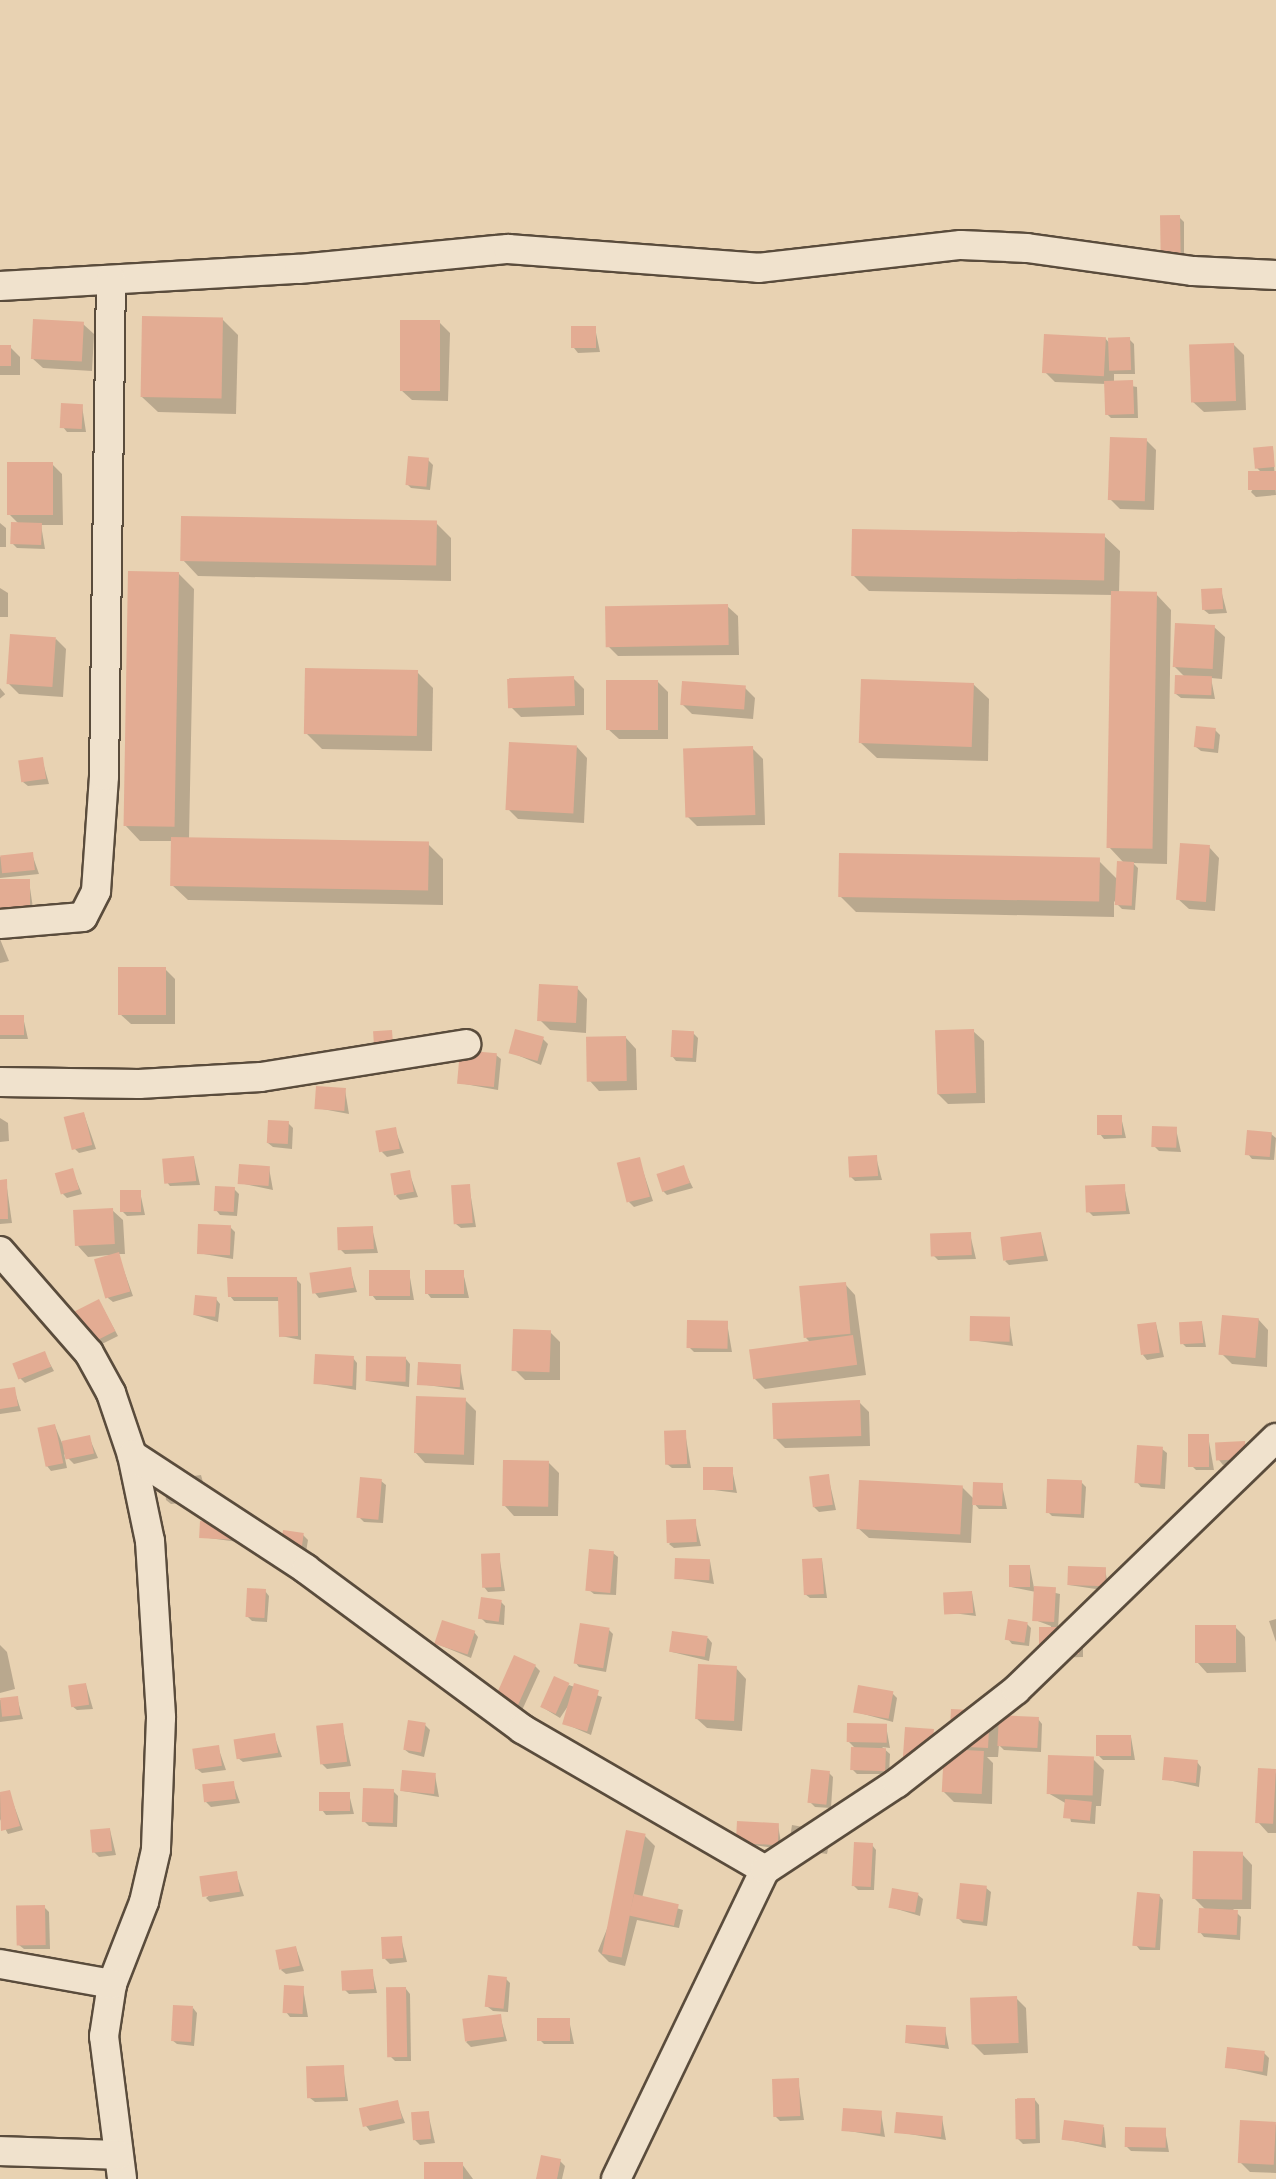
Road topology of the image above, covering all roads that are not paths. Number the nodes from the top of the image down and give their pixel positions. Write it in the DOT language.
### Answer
graph roads {
  1 [pos="1276,275"];
  2 [pos="111,280"];
  3 [pos="0,286"];
  4 [pos="0,924"];
  5 [pos="466,1044"];
  6 [pos="0,1082"];
  7 [pos="0,1251"];
  8 [pos="1276,1438"];
  9 [pos="132,1455"];
  10 [pos="765,1870"];
  11 [pos="0,1964"];
  12 [pos="112,1984"];
  13 [pos="0,2151"];
  14 [pos="120,2167"];
  15 [pos="616,2179"];
  1 -- 2 [label="street"];
  2 -- 3 [label="street"];
  2 -- 4 [label="street"];
  5 -- 6 [label="street"];
  7 -- 9 [label="street"];
  8 -- 10 [label="street"];
  9 -- 10 [label="street"];
  9 -- 12 [label="street"];
  10 -- 15 [label="street"];
  11 -- 12 [label="street"];
  12 -- 14 [label="street"];
  13 -- 14 [label="street"];
}
